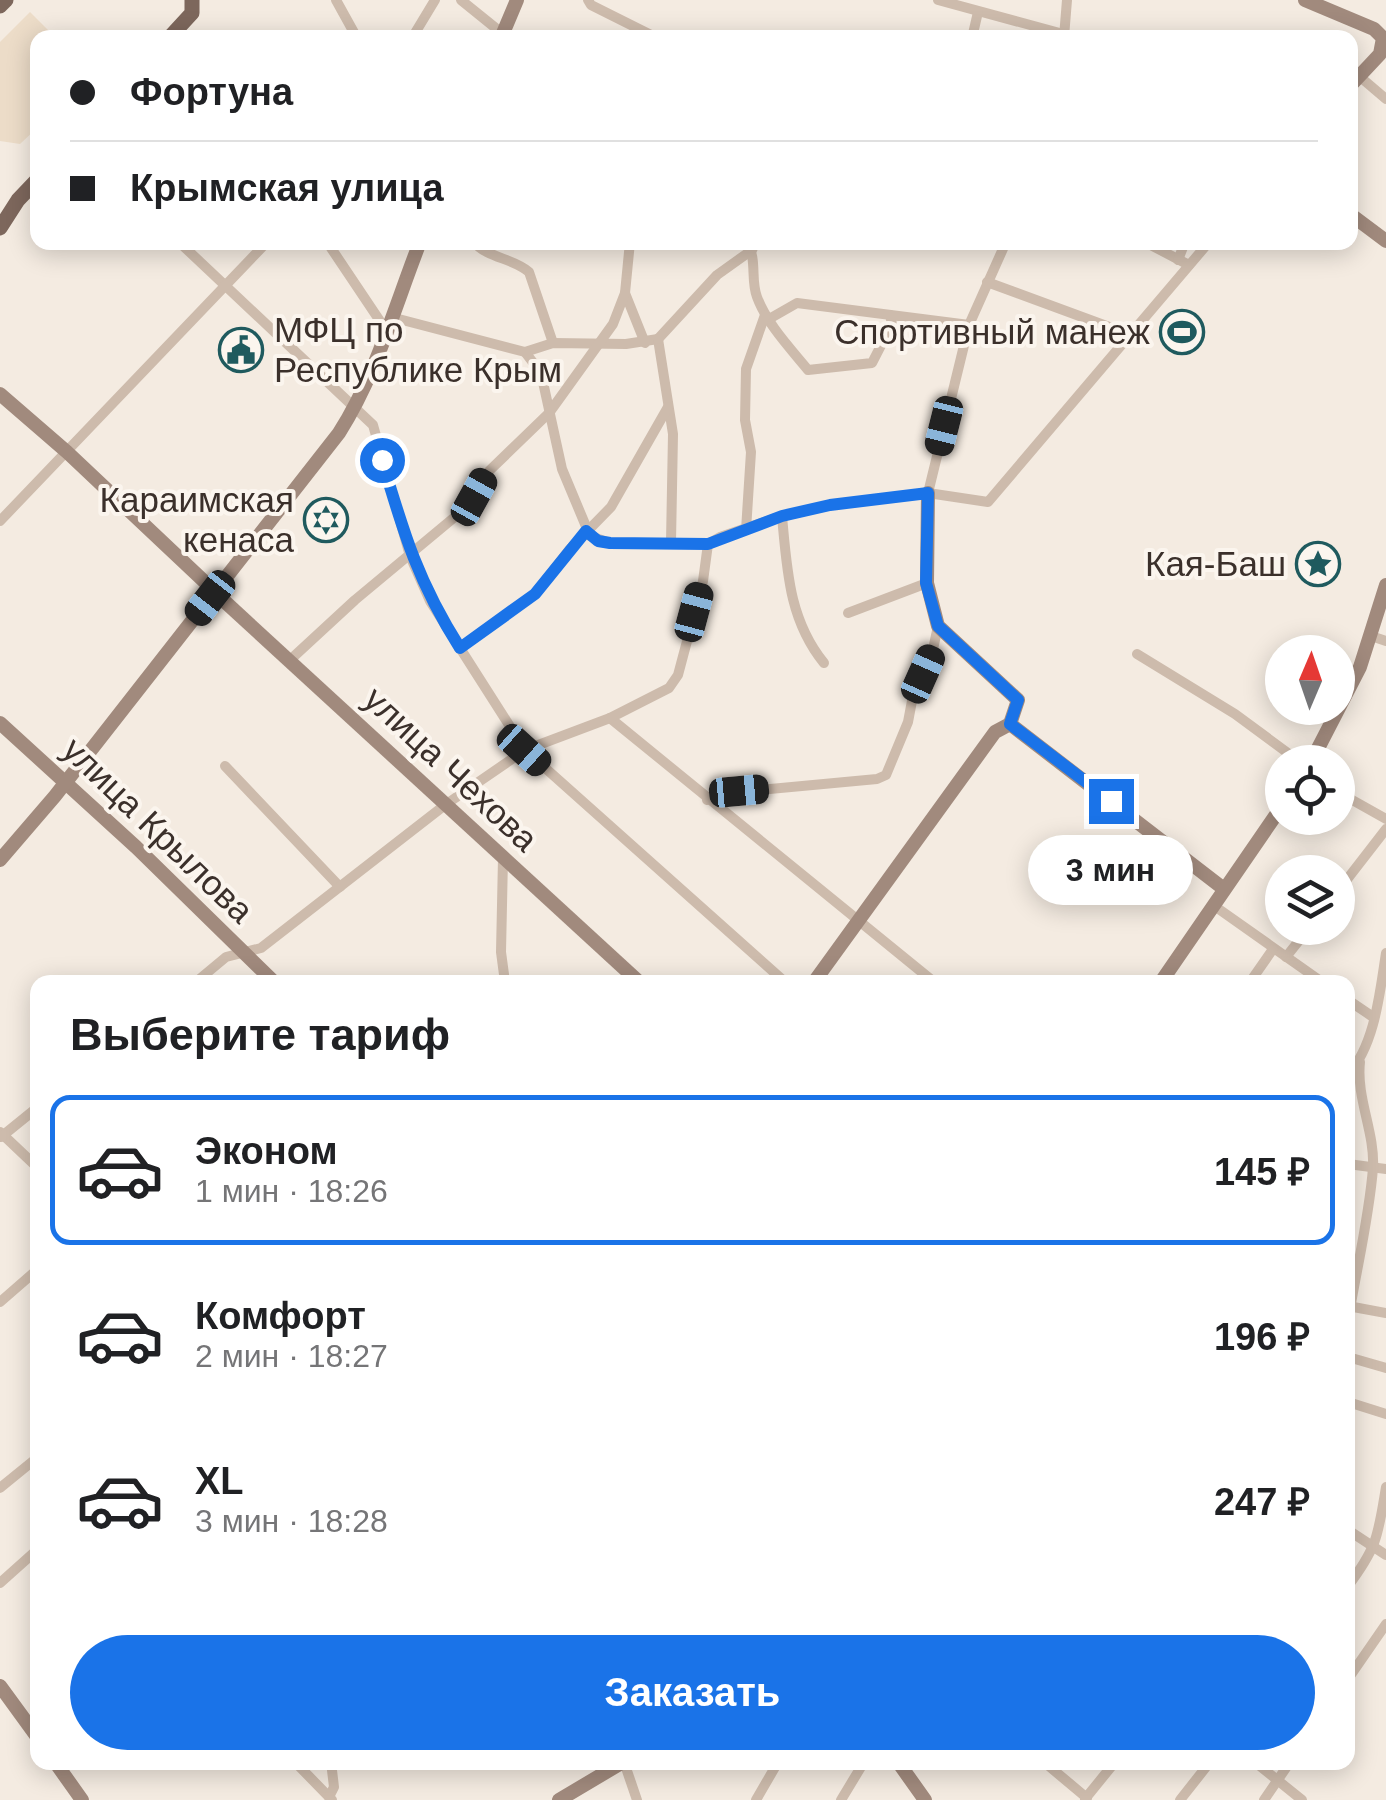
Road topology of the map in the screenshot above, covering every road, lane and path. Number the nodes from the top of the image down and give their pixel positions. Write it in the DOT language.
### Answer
graph roads {
  1 [pos="6,0"];
  2 [pos="192,0"];
  3 [pos="336,0"];
  4 [pos="436,0"];
  5 [pos="461,0"];
  6 [pos="517,0"];
  7 [pos="588,0"];
  8 [pos="938,0"];
  9 [pos="1067,0"];
  10 [pos="1304,0"];
  11 [pos="0,6"];
  12 [pos="978,12"];
  13 [pos="177,30"];
  14 [pos="349,30"];
  15 [pos="417,30"];
  16 [pos="495,30"];
  17 [pos="504,30"];
  18 [pos="639,30"];
  19 [pos="974,30"];
  20 [pos="1043,30"];
  21 [pos="1065,30"];
  22 [pos="1358,77"];
  23 [pos="1358,83"];
  24 [pos="1386,99"];
  25 [pos="30,187"];
  26 [pos="1358,220"];
  27 [pos="0,228"];
  28 [pos="1386,241"];
  29 [pos="187,250"];
  30 [pos="260,250"];
  31 [pos="333,250"];
  32 [pos="417,250"];
  33 [pos="482,250"];
  34 [pos="629,250"];
  35 [pos="745,250"];
  36 [pos="751,250"];
  37 [pos="1002,250"];
  38 [pos="1159,250"];
  39 [pos="1185,250"];
  40 [pos="1200,250"];
  41 [pos="1184,263"];
  42 [pos="987,282"];
  43 [pos="224,286"];
  44 [pos="624,292"];
  45 [pos="890,315"];
  46 [pos="767,317"];
  47 [pos="388,323"];
  48 [pos="969,325"];
  49 [pos="1131,335"];
  50 [pos="658,340"];
  51 [pos="599,342"];
  52 [pos="645,342"];
  53 [pos="553,344"];
  54 [pos="526,352"];
  55 [pos="0,394"];
  56 [pos="668,408"];
  57 [pos="354,409"];
  58 [pos="550,413"];
  59 [pos="67,452"];
  60 [pos="928,493"];
  61 [pos="782,516"];
  62 [pos="0,522"];
  63 [pos="746,530"];
  64 [pos="586,531"];
  65 [pos="671,542"];
  66 [pos="708,544"];
  67 [pos="410,556"];
  68 [pos="926,583"];
  69 [pos="208,585"];
  70 [pos="1386,585"];
  71 [pos="222,599"];
  72 [pos="848,614"];
  73 [pos="938,626"];
  74 [pos="1379,638"];
  75 [pos="460,648"];
  76 [pos="1137,654"];
  77 [pos="290,660"];
  78 [pos="824,664"];
  79 [pos="610,718"];
  80 [pos="0,722"];
  81 [pos="1010,724"];
  82 [pos="1280,745"];
  83 [pos="1320,745"];
  84 [pos="524,750"];
  85 [pos="224,766"];
  86 [pos="66,782"];
  87 [pos="708,800"];
  88 [pos="1355,802"];
  89 [pos="445,806"];
  90 [pos="1386,820"];
  91 [pos="1386,829"];
  92 [pos="1265,830"];
  93 [pos="503,858"];
  94 [pos="0,860"];
  95 [pos="1355,869"];
  96 [pos="340,887"];
  97 [pos="1224,889"];
  98 [pos="1214,906"];
  99 [pos="858,922"];
  100 [pos="1295,945"];
  101 [pos="1273,949"];
  102 [pos="243,953"];
  103 [pos="1386,953"];
  104 [pos="1286,957"];
  105 [pos="204,975"];
  106 [pos="267,975"];
  107 [pos="503,975"];
  108 [pos="631,975"];
  109 [pos="777,975"];
  110 [pos="819,975"];
  111 [pos="925,975"];
  112 [pos="1166,975"];
  113 [pos="1255,975"];
  114 [pos="1311,975"];
  115 [pos="1355,1005"];
  116 [pos="1373,1017"];
  117 [pos="1360,1062"];
  118 [pos="1355,1067"];
  119 [pos="30,1113"];
  120 [pos="1,1134"];
  121 [pos="30,1161"];
  122 [pos="1355,1165"];
  123 [pos="1373,1166"];
  124 [pos="1386,1169"];
  125 [pos="1355,1272"];
  126 [pos="30,1276"];
  127 [pos="0,1302"];
  128 [pos="1355,1308"];
  129 [pos="1386,1313"];
  130 [pos="1355,1359"];
  131 [pos="1386,1368"];
  132 [pos="1355,1404"];
  133 [pos="1386,1414"];
  134 [pos="30,1463"];
  135 [pos="1386,1487"];
  136 [pos="0,1488"];
  137 [pos="1385,1500"];
  138 [pos="1355,1534"];
  139 [pos="1375,1547"];
  140 [pos="1386,1555"];
  141 [pos="30,1556"];
  142 [pos="1355,1576"];
  143 [pos="0,1582"];
  144 [pos="1386,1624"];
  145 [pos="1355,1669"];
  146 [pos="0,1686"];
  147 [pos="30,1727"];
  148 [pos="61,1770"];
  149 [pos="303,1770"];
  150 [pos="331,1770"];
  151 [pos="610,1770"];
  152 [pos="627,1770"];
  153 [pos="773,1770"];
  154 [pos="859,1770"];
  155 [pos="904,1770"];
  156 [pos="1053,1770"];
  157 [pos="1109,1770"];
  158 [pos="1204,1770"];
  159 [pos="1265,1770"];
  160 [pos="1285,1770"];
  161 [pos="1278,1780"];
  162 [pos="330,1798"];
  163 [pos="1086,1799"];
  164 [pos="82,1800"];
  165 [pos="559,1800"];
  166 [pos="638,1800"];
  167 [pos="756,1800"];
  168 [pos="840,1800"];
  169 [pos="925,1800"];
  170 [pos="1180,1800"];
  171 [pos="1264,1800"];
  172 [pos="1302,1800"];
  1 -- 11 [label="main road"];
  2 -- 13 [label="main road"];
  3 -- 14 [label="street"];
  4 -- 15 [label="street"];
  5 -- 16 [label="street"];
  6 -- 17 [label="main road"];
  7 -- 18 [label="street"];
  8 -- 12 [label="street"];
  9 -- 21 [label="street"];
  10 -- 22 [label="main road"];
  12 -- 19 [label="street"];
  12 -- 20 [label="street"];
  23 -- 24 [label="street"];
  25 -- 27 [label="main road"];
  26 -- 28 [label="main road"];
  29 -- 43 [label="street"];
  30 -- 43 [label="street"];
  31 -- 47 [label="street"];
  32 -- 47 [label="main road"];
  33 -- 53 [label="street"];
  34 -- 44 [label="street"];
  35 -- 50 [label="street"];
  36 -- 46 [label="street"];
  37 -- 42 [label="street"];
  38 -- 41 [label="street"];
  39 -- 41 [label="street"];
  40 -- 41 [label="street"];
  41 -- 49 [label="street"];
  42 -- 48 [label="street"];
  42 -- 49 [label="street"];
  43 -- 57 [label="street"];
  43 -- 59 [label="street"];
  44 -- 51 [label="street"];
  44 -- 52 [label="street"];
  45 -- 46 [label="street"];
  45 -- 46 [label="street"];
  45 -- 48 [label="street"];
  46 -- 63 [label="street"];
  47 -- 54 [label="street"];
  47 -- 57 [label="main road"];
  48 -- 60 [label="street"];
  49 -- 60 [label="street"];
  50 -- 52 [label="street"];
  50 -- 56 [label="street"];
  51 -- 52 [label="street"];
  51 -- 53 [label="street"];
  51 -- 58 [label="street"];
  53 -- 54 [label="street"];
  54 -- 58 [label="street"];
  55 -- 59 [label="main road"];
  56 -- 64 [label="street"];
  56 -- 65 [label="street"];
  57 -- 67 [label="street"];
  57 -- 86 [label="main road"];
  58 -- 64 [label="street"];
  58 -- 67 [label="street"];
  59 -- 62 [label="street"];
  59 -- 69 [label="main road"];
  60 -- 61 [label="street"];
  60 -- 68 [label="main road"];
  61 -- 63 [label="street"];
  61 -- 78 [label="street"];
  63 -- 66 [label="street"];
  64 -- 65 [label="street"];
  64 -- 75 [label="street"];
  65 -- 66 [label="street"];
  66 -- 79 [label="street"];
  67 -- 75 [label="street"];
  67 -- 77 [label="street"];
  68 -- 72 [label="street"];
  68 -- 73 [label="main road"];
  70 -- 74 [label="main road"];
  71 -- 77 [label="main road, улица Чехова"];
  73 -- 81 [label="main road"];
  73 -- 87 [label="street"];
  74 -- 83 [label="main road"];
  75 -- 84 [label="street"];
  76 -- 82 [label="street"];
  77 -- 89 [label="main road, улица Чехова"];
  79 -- 84 [label="street"];
  79 -- 87 [label="street"];
  80 -- 86 [label="main road, улица Крылова"];
  81 -- 97 [label="main road"];
  81 -- 99 [label="main road"];
  84 -- 89 [label="street"];
  84 -- 109 [label="street"];
  85 -- 96 [label="street"];
  86 -- 94 [label="main road"];
  86 -- 102 [label="main road, улица Крылова"];
  87 -- 99 [label="street"];
  88 -- 90 [label="street"];
  89 -- 93 [label="main road, улица Чехова"];
  89 -- 96 [label="street"];
  91 -- 95 [label="street"];
  92 -- 97 [label="main road"];
  93 -- 107 [label="street"];
  93 -- 108 [label="main road, улица Чехова"];
  96 -- 102 [label="street"];
  97 -- 98 [label="main road"];
  98 -- 101 [label="street"];
  98 -- 112 [label="main road"];
  99 -- 110 [label="main road"];
  99 -- 111 [label="street"];
  100 -- 104 [label="street"];
  101 -- 104 [label="street"];
  101 -- 113 [label="street"];
  102 -- 105 [label="street"];
  102 -- 106 [label="main road, улица Крылова"];
  103 -- 116 [label="street"];
  104 -- 114 [label="street"];
  115 -- 116 [label="street"];
  116 -- 117 [label="street"];
  117 -- 118 [label="street"];
  117 -- 123 [label="street"];
  119 -- 120 [label="street"];
  120 -- 121 [label="street"];
  122 -- 123 [label="street"];
  123 -- 124 [label="street"];
  123 -- 125 [label="street"];
  126 -- 127 [label="street"];
  128 -- 129 [label="street"];
  130 -- 131 [label="street"];
  132 -- 133 [label="street"];
  134 -- 136 [label="street"];
  135 -- 137 [label="street"];
  137 -- 139 [label="street"];
  138 -- 139 [label="street"];
  139 -- 140 [label="street"];
  139 -- 142 [label="street"];
  141 -- 143 [label="street"];
  144 -- 145 [label="street"];
  146 -- 147 [label="main road"];
  148 -- 164 [label="main road"];
  149 -- 162 [label="street"];
  150 -- 162 [label="street"];
  151 -- 165 [label="main road"];
  152 -- 166 [label="street"];
  153 -- 167 [label="street"];
  154 -- 168 [label="street"];
  155 -- 169 [label="main road"];
  156 -- 163 [label="street"];
  157 -- 163 [label="street"];
  158 -- 170 [label="street"];
  159 -- 161 [label="street"];
  160 -- 161 [label="street"];
  161 -- 171 [label="street"];
  161 -- 172 [label="street"];
}
